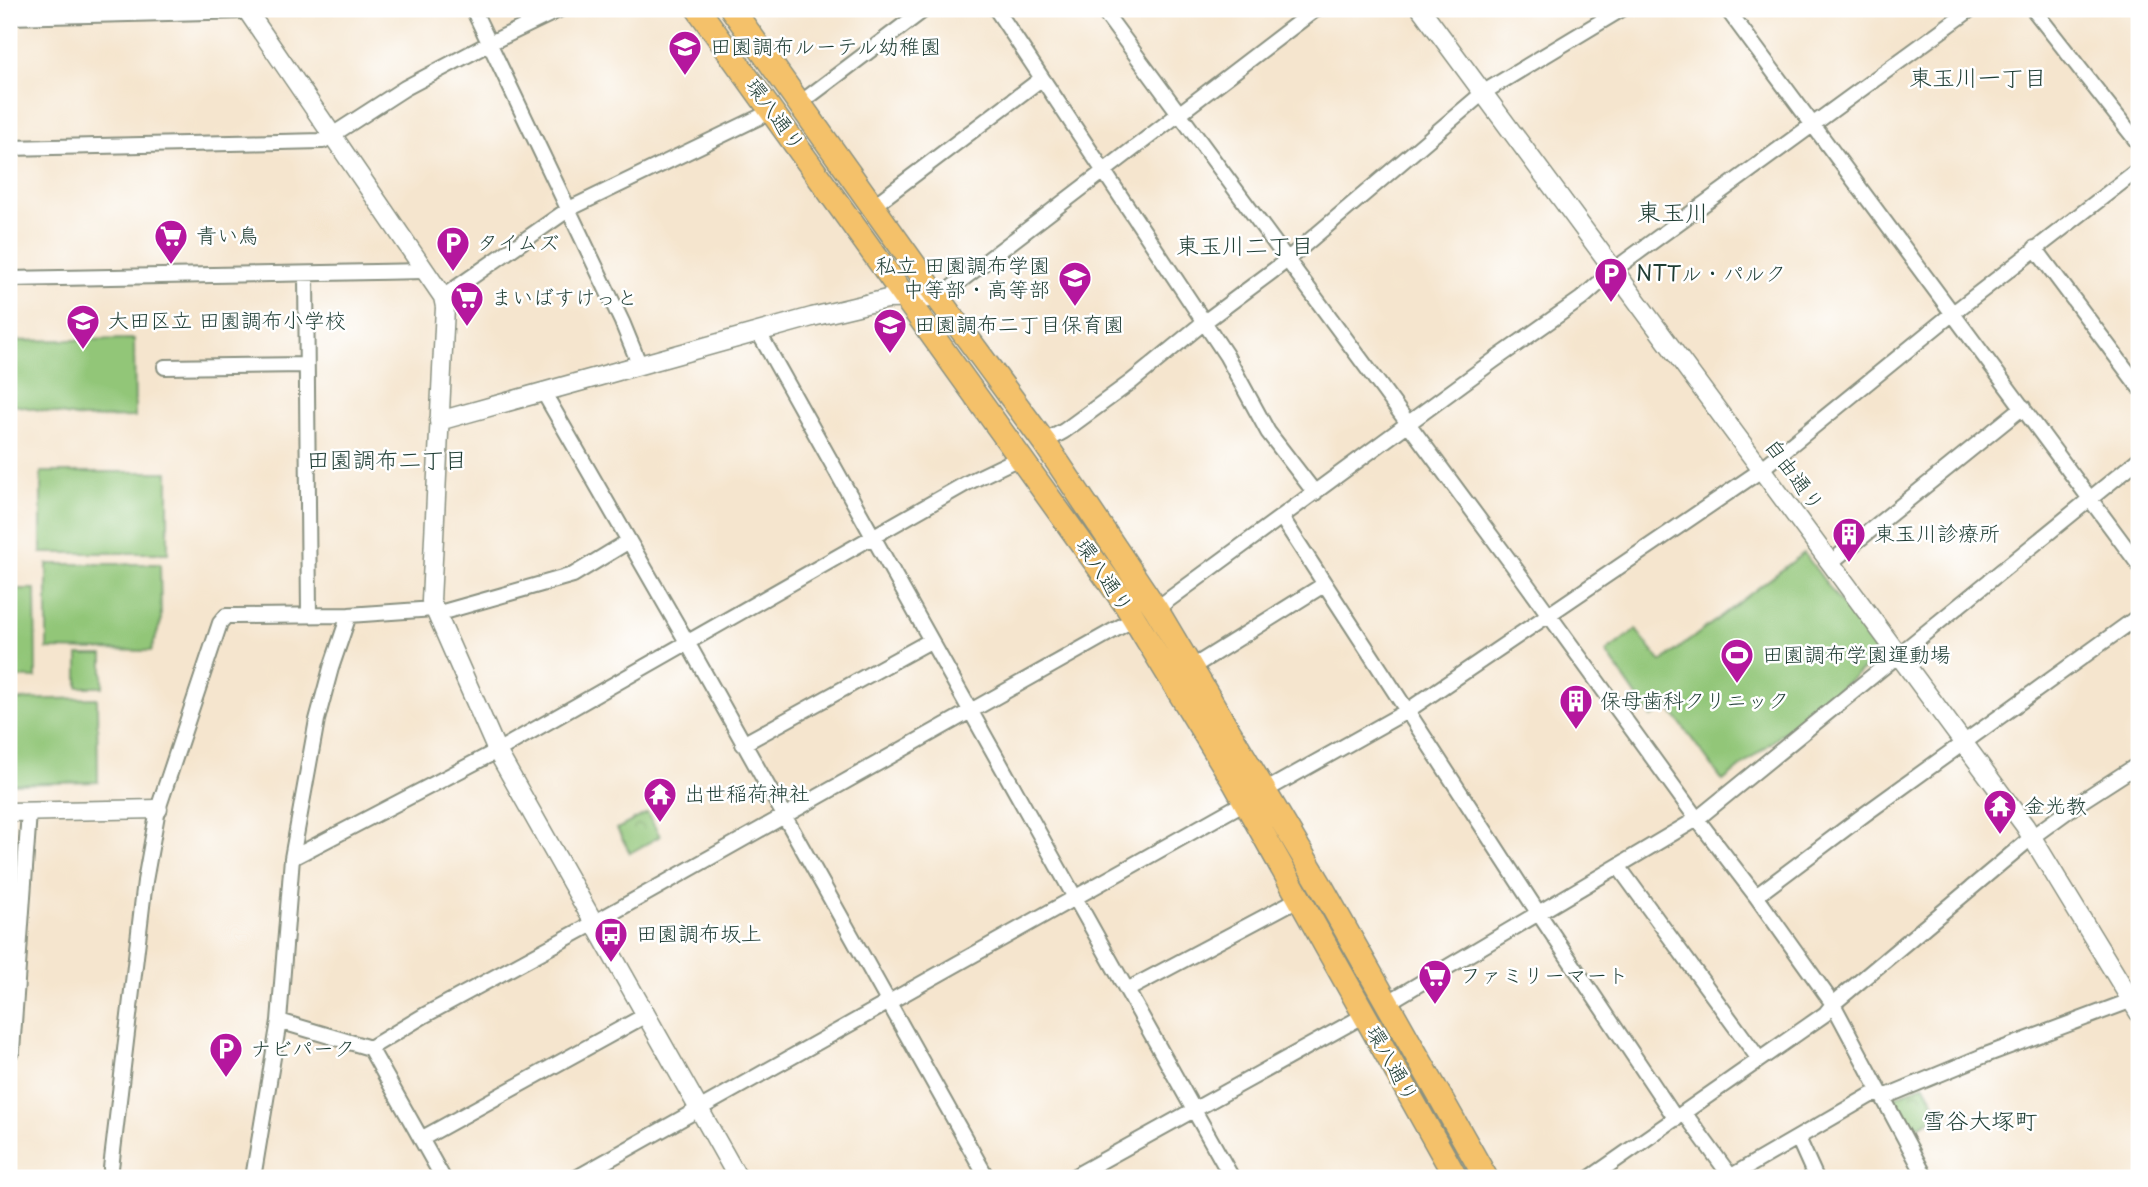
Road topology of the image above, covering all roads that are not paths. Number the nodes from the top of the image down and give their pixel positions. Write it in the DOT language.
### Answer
graph roads {
  1 [pos="473,9"];
  2 [pos="561,9"];
  3 [pos="698,9"];
  4 [pos="732,9"];
  5 [pos="925,9"];
  6 [pos="996,9"];
  7 [pos="1102,9"];
  8 [pos="1316,9"];
  9 [pos="1421,9"];
  10 [pos="1622,9"];
  11 [pos="1727,9"];
  12 [pos="1971,9"];
  13 [pos="2033,9"];
  14 [pos="248,10"];
  15 [pos="9,17"];
  16 [pos="489,43"];
  17 [pos="1041,79"];
  18 [pos="1484,92"];
  19 [pos="799,104"];
  20 [pos="772,111"];
  21 [pos="1180,113"];
  22 [pos="1813,125"];
  23 [pos="333,135"];
  24 [pos="2139,144"];
  25 [pos="9,148"];
  26 [pos="2139,169"];
  27 [pos="1104,172"];
  28 [pos="873,206"];
  29 [pos="569,209"];
  30 [pos="2035,248"];
  31 [pos="1287,261"];
  32 [pos="1615,269"];
  33 [pos="426,271"];
  34 [pos="306,274"];
  35 [pos="9,279"];
  36 [pos="443,297"];
  37 [pos="937,298"];
  38 [pos="908,299"];
  39 [pos="1954,313"];
  40 [pos="1203,323"];
  41 [pos="759,333"];
  42 [pos="306,365"];
  43 [pos="640,366"];
  44 [pos="165,367"];
  45 [pos="2139,387"];
  46 [pos="544,393"];
  47 [pos="2022,407"];
  48 [pos="439,421"];
  49 [pos="1408,423"];
  50 [pos="1044,442"];
  51 [pos="1021,457"];
  52 [pos="2139,459"];
  53 [pos="1762,470"];
  54 [pos="1315,494"];
  55 [pos="2090,499"];
  56 [pos="1282,518"];
  57 [pos="873,538"];
  58 [pos="629,541"];
  59 [pos="1830,563"];
  60 [pos="2139,565"];
  61 [pos="1325,584"];
  62 [pos="1156,609"];
  63 [pos="435,612"];
  64 [pos="1548,614"];
  65 [pos="309,615"];
  66 [pos="349,615"];
  67 [pos="2139,616"];
  68 [pos="1134,619"];
  69 [pos="930,641"];
  70 [pos="687,642"];
  71 [pos="1899,656"];
  72 [pos="1191,668"];
  73 [pos="1407,711"];
  74 [pos="970,712"];
  75 [pos="1962,743"];
  76 [pos="744,744"];
  77 [pos="497,751"];
  78 [pos="2139,764"];
  79 [pos="1265,792"];
  80 [pos="1245,803"];
  81 [pos="158,810"];
  82 [pos="9,812"];
  83 [pos="29,812"];
  84 [pos="784,816"];
  85 [pos="1697,819"];
  86 [pos="2032,837"];
  87 [pos="292,858"];
  88 [pos="1618,866"];
  89 [pos="16,896"];
  90 [pos="1756,896"];
  91 [pos="1074,897"];
  92 [pos="1300,898"];
  93 [pos="1539,914"];
  94 [pos="595,922"];
  95 [pos="1127,990"];
  96 [pos="889,1001"];
  97 [pos="1387,1003"];
  98 [pos="2137,1003"];
  99 [pos="1833,1004"];
  100 [pos="646,1015"];
  101 [pos="1365,1015"];
  102 [pos="279,1021"];
  103 [pos="370,1048"];
  104 [pos="9,1051"];
  105 [pos="1759,1059"];
  106 [pos="1880,1095"];
  107 [pos="699,1109"];
  108 [pos="1194,1110"];
  109 [pos="1680,1116"];
  110 [pos="1798,1138"];
  111 [pos="421,1139"];
  112 [pos="112,1178"];
  113 [pos="253,1178"];
  114 [pos="443,1178"];
  115 [pos="576,1178"];
  116 [pos="738,1178"];
  117 [pos="987,1178"];
  118 [pos="1071,1178"];
  119 [pos="1232,1178"];
  120 [pos="1456,1178"];
  121 [pos="1486,1178"];
  122 [pos="1590,1178"];
  123 [pos="1730,1178"];
  124 [pos="1816,1178"];
  125 [pos="1926,1178"];
  1 -- 16 [label="street"];
  2 -- 16 [label="street"];
  3 -- 20 [label="main road, 環八通り"];
  4 -- 19 [label="main road, 環八通り"];
  5 -- 19 [label="street"];
  6 -- 17 [label="street"];
  7 -- 21 [label="street"];
  8 -- 21 [label="street"];
  9 -- 18 [label="street, 自由通り"];
  10 -- 18 [label="street"];
  11 -- 22 [label="street"];
  12 -- 22 [label="street"];
  13 -- 24 [label="street"];
  14 -- 15 [label="street"];
  14 -- 23 [label="street"];
  16 -- 23 [label="street"];
  16 -- 29 [label="street"];
  17 -- 27 [label="street"];
  17 -- 28 [label="street"];
  18 -- 31 [label="street"];
  18 -- 32 [label="street, 自由通り"];
  19 -- 28 [label="main road, 環八通り"];
  20 -- 29 [label="street"];
  20 -- 38 [label="main road, 環八通り"];
  21 -- 27 [label="street"];
  21 -- 31 [label="street"];
  22 -- 32 [label="street"];
  22 -- 39 [label="street"];
  23 -- 25 [label="street"];
  23 -- 33 [label="street"];
  26 -- 30 [label="street"];
  27 -- 37 [label="street"];
  27 -- 40 [label="street"];
  28 -- 37 [label="main road, 環八通り"];
  29 -- 36 [label="street"];
  29 -- 43 [label="street"];
  30 -- 39 [label="street"];
  30 -- 45 [label="street"];
  31 -- 40 [label="street"];
  31 -- 49 [label="street"];
  32 -- 49 [label="street"];
  32 -- 53 [label="street, 自由通り"];
  33 -- 34 [label="street"];
  33 -- 36 [label="street"];
  34 -- 35 [label="street"];
  34 -- 42 [label="street"];
  36 -- 48 [label="street"];
  37 -- 38 [label="street"];
  37 -- 50 [label="main road, 環八通り"];
  38 -- 41 [label="street"];
  38 -- 51 [label="main road, 環八通り"];
  39 -- 47 [label="street"];
  39 -- 53 [label="street"];
  40 -- 50 [label="street"];
  40 -- 54 [label="street"];
  41 -- 43 [label="street"];
  41 -- 57 [label="street"];
  42 -- 44 [label="street"];
  42 -- 65 [label="street"];
  43 -- 46 [label="street"];
  46 -- 48 [label="street"];
  46 -- 58 [label="street"];
  47 -- 55 [label="street"];
  47 -- 59 [label="street"];
  48 -- 63 [label="street"];
  49 -- 54 [label="street"];
  49 -- 64 [label="street"];
  50 -- 62 [label="main road, 環八通り"];
  51 -- 57 [label="street"];
  51 -- 68 [label="main road, 環八通り"];
  52 -- 55 [label="street"];
  53 -- 59 [label="street, 自由通り"];
  53 -- 64 [label="street"];
  54 -- 56 [label="street"];
  55 -- 60 [label="street"];
  55 -- 71 [label="street"];
  56 -- 61 [label="street"];
  56 -- 62 [label="street"];
  57 -- 69 [label="street"];
  57 -- 70 [label="street"];
  58 -- 63 [label="street"];
  58 -- 70 [label="street"];
  59 -- 71 [label="street, 自由通り"];
  61 -- 72 [label="street"];
  61 -- 73 [label="street"];
  62 -- 72 [label="main road, 環八通り"];
  63 -- 66 [label="street"];
  63 -- 77 [label="street"];
  64 -- 73 [label="street"];
  64 -- 85 [label="street"];
  65 -- 66 [label="street"];
  65 -- 81 [label="street"];
  66 -- 87 [label="street"];
  67 -- 75 [label="street"];
  68 -- 74 [label="street"];
  68 -- 80 [label="main road, 環八通り"];
  69 -- 74 [label="street"];
  69 -- 76 [label="street"];
  70 -- 76 [label="street"];
  70 -- 77 [label="street"];
  71 -- 75 [label="street, 自由通り"];
  71 -- 85 [label="street"];
  72 -- 79 [label="main road, 環八通り"];
  73 -- 79 [label="street"];
  73 -- 93 [label="street"];
  74 -- 84 [label="street"];
  74 -- 91 [label="street"];
  75 -- 86 [label="street, 自由通り"];
  75 -- 90 [label="street"];
  76 -- 84 [label="street"];
  77 -- 87 [label="street"];
  77 -- 94 [label="street"];
  78 -- 86 [label="street"];
  79 -- 80 [label="street"];
  79 -- 97 [label="main road, 環八通り"];
  80 -- 91 [label="street"];
  80 -- 92 [label="main road, 環八通り"];
  81 -- 83 [label="street"];
  81 -- 112 [label="street"];
  82 -- 83 [label="street"];
  83 -- 89 [label="street"];
  84 -- 94 [label="street"];
  84 -- 96 [label="street"];
  85 -- 88 [label="street"];
  85 -- 90 [label="street"];
  86 -- 98 [label="street, 自由通り"];
  86 -- 99 [label="street"];
  87 -- 102 [label="street"];
  88 -- 93 [label="street"];
  88 -- 105 [label="street"];
  89 -- 104 [label="street"];
  90 -- 99 [label="street"];
  91 -- 95 [label="street"];
  91 -- 96 [label="street"];
  92 -- 95 [label="street"];
  92 -- 101 [label="main road, 環八通り"];
  93 -- 97 [label="street"];
  93 -- 109 [label="street"];
  94 -- 100 [label="street"];
  94 -- 103 [label="street"];
  95 -- 108 [label="street"];
  96 -- 107 [label="street"];
  96 -- 117 [label="street"];
  97 -- 121 [label="main road, 環八通り"];
  98 -- 106 [label="street"];
  99 -- 105 [label="street"];
  99 -- 106 [label="street"];
  100 -- 107 [label="street"];
  100 -- 111 [label="street"];
  101 -- 108 [label="street"];
  101 -- 120 [label="main road, 環八通り"];
  102 -- 103 [label="street"];
  102 -- 113 [label="street"];
  103 -- 111 [label="street"];
  105 -- 109 [label="street"];
  106 -- 110 [label="street"];
  106 -- 125 [label="street"];
  107 -- 115 [label="street"];
  107 -- 116 [label="street"];
  108 -- 118 [label="street"];
  108 -- 119 [label="street"];
  109 -- 122 [label="street"];
  109 -- 123 [label="street"];
  110 -- 123 [label="street"];
  110 -- 124 [label="street"];
  111 -- 114 [label="street"];
}
